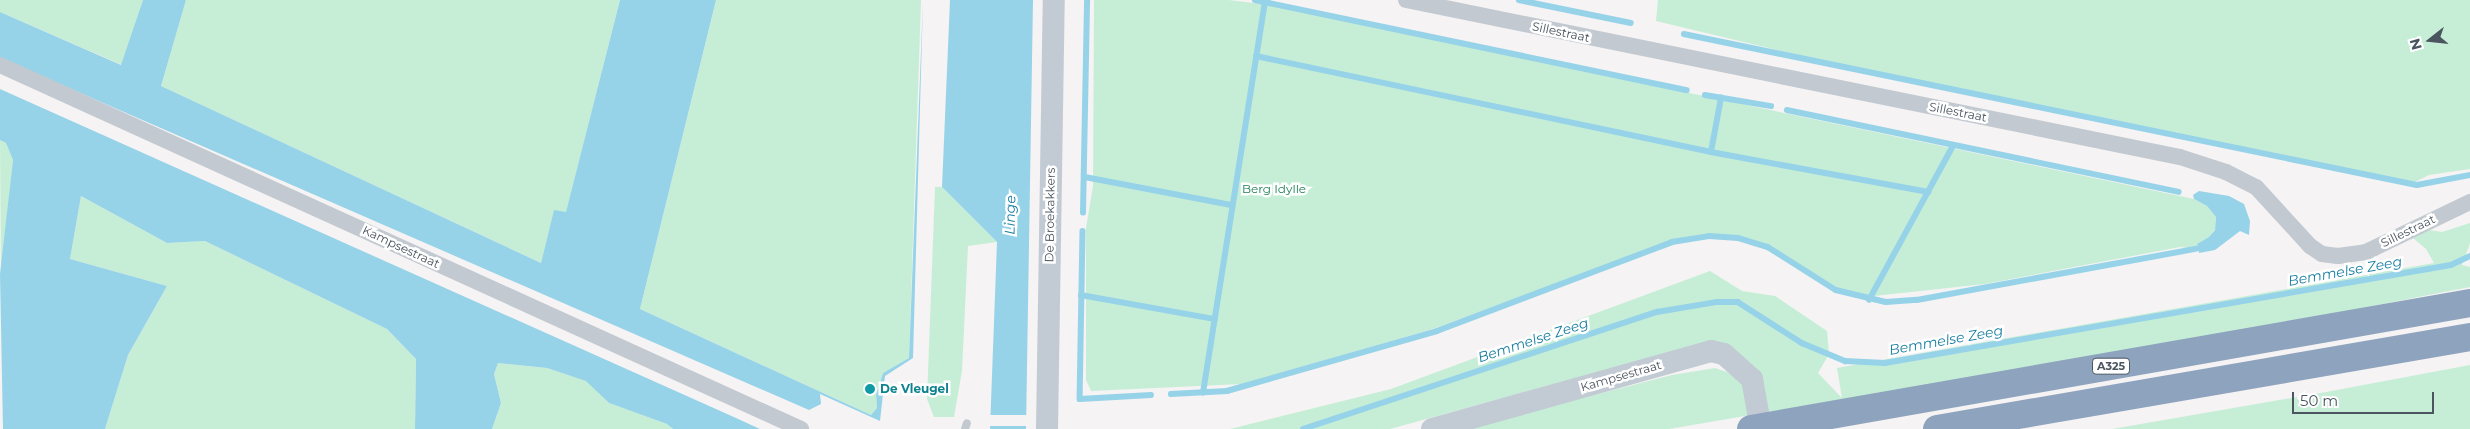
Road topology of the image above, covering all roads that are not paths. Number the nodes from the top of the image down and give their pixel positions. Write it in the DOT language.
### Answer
graph roads {
  1 [pos="1054,0"];
  2 [pos="1406,0"];
  3 [pos="0,65"];
  4 [pos="2470,202"];
  5 [pos="2470,303"];
  6 [pos="2470,337"];
  7 [pos="801,429"];
  8 [pos="1047,429"];
  9 [pos="1432,429"];
  10 [pos="1751,429"];
  11 [pos="1761,429"];
  12 [pos="1937,429"];
  1 -- 8 [label="street, De Broekakkers"];
  2 -- 4 [label="street, Sillestraat"];
  3 -- 7 [label="street, Kampsestraat"];
  5 -- 10 [label="highway, A325"];
  6 -- 12 [label="highway"];
  9 -- 11 [label="street, Kampsestraat"];
}
